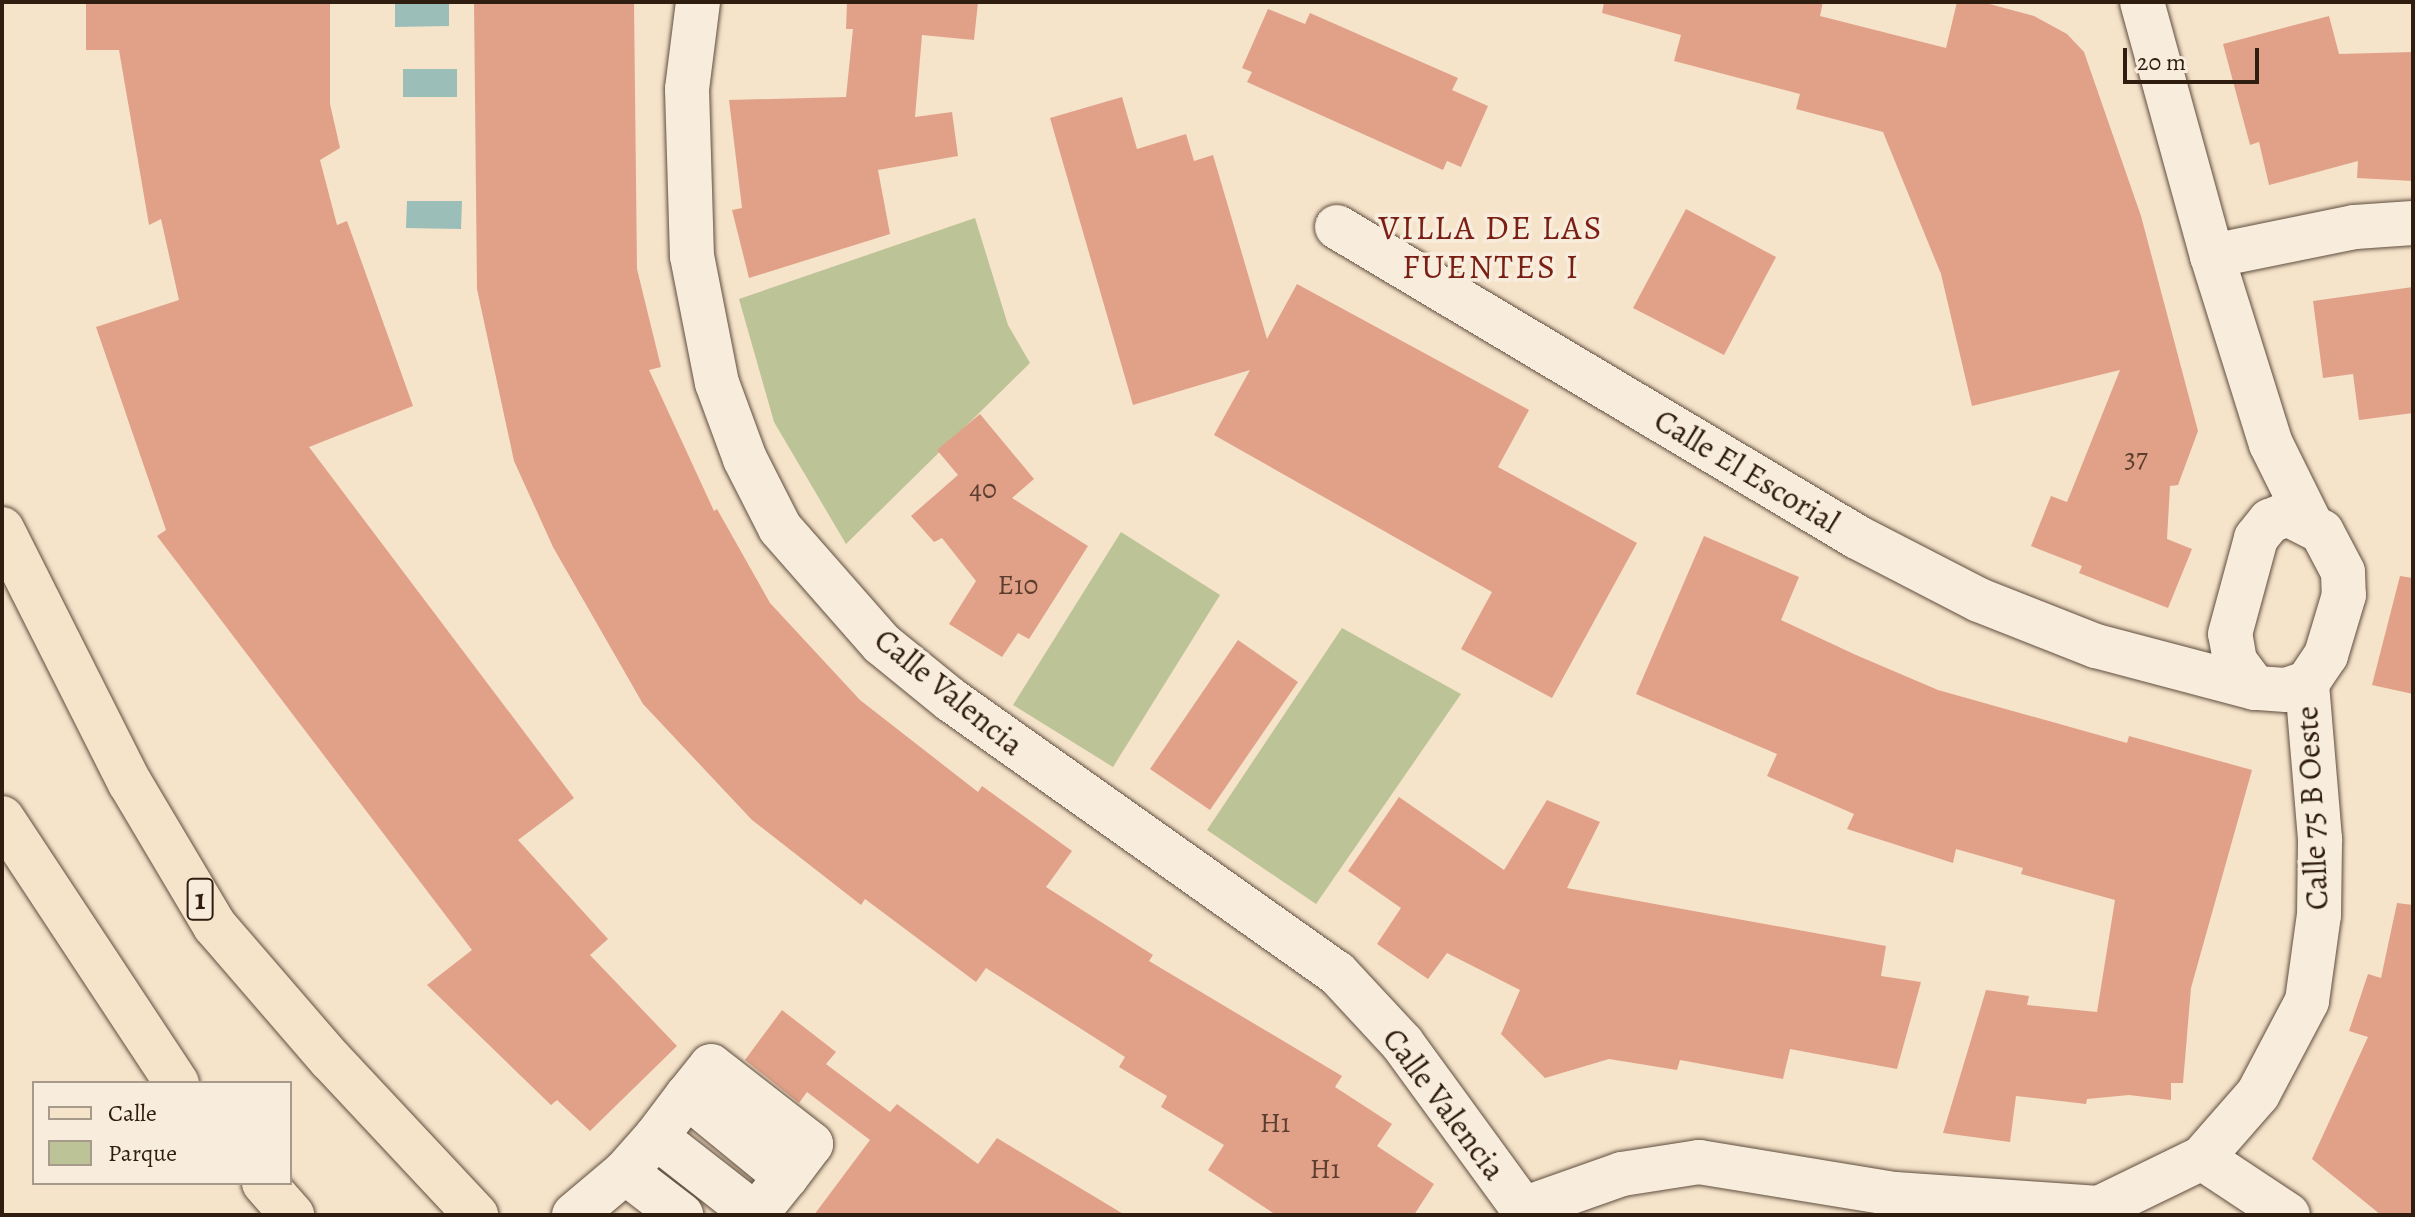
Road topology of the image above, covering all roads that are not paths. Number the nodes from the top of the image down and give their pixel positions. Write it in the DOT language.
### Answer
graph roads {
  1 [pos="698,2"];
  2 [pos="2142,2"];
  3 [pos="2413,223"];
  4 [pos="1337,227"];
  5 [pos="2212,256"];
  6 [pos="2271,444"];
  7 [pos="2309,521"];
  8 [pos="2,529"];
  9 [pos="2256,538"];
  10 [pos="2230,634"];
  11 [pos="2180,664"];
  12 [pos="2307,683"];
  13 [pos="2255,688"];
  14 [pos="2,818"];
  15 [pos="176,1081"];
  16 [pos="656,1137"];
  17 [pos="2202,1158"];
  18 [pos="625,1172"];
  19 [pos="1521,1213"];
  20 [pos="476,1215"];
  21 [pos="574,1215"];
  22 [pos="681,1215"];
  23 [pos="756,1215"];
  24 [pos="2288,1215"];
  1 -- 19 [label="street, Calle Valencia"];
  2 -- 5 [label="street"];
  3 -- 5 [label="street"];
  4 -- 11 [label="street, Calle El Escorial"];
  5 -- 6 [label="street"];
  6 -- 7 [label="street"];
  6 -- 9 [label="street"];
  7 -- 9 [label="street"];
  7 -- 12 [label="street"];
  8 -- 20 [label="main road, 1"];
  9 -- 10 [label="street"];
  10 -- 11 [label="street"];
  10 -- 13 [label="street"];
  11 -- 13 [label="street, Calle El Escorial"];
  12 -- 13 [label="street"];
  12 -- 17 [label="street, Calle 75 B Oeste"];
  14 -- 15 [label="main road"];
  16 -- 18 [label="street"];
  16 -- 23 [label="street"];
  16 -- 23 [label="street"];
  17 -- 19 [label="street, Calle 75 B Oeste"];
  17 -- 24 [label="street"];
  18 -- 21 [label="street"];
  18 -- 22 [label="street"];
}
